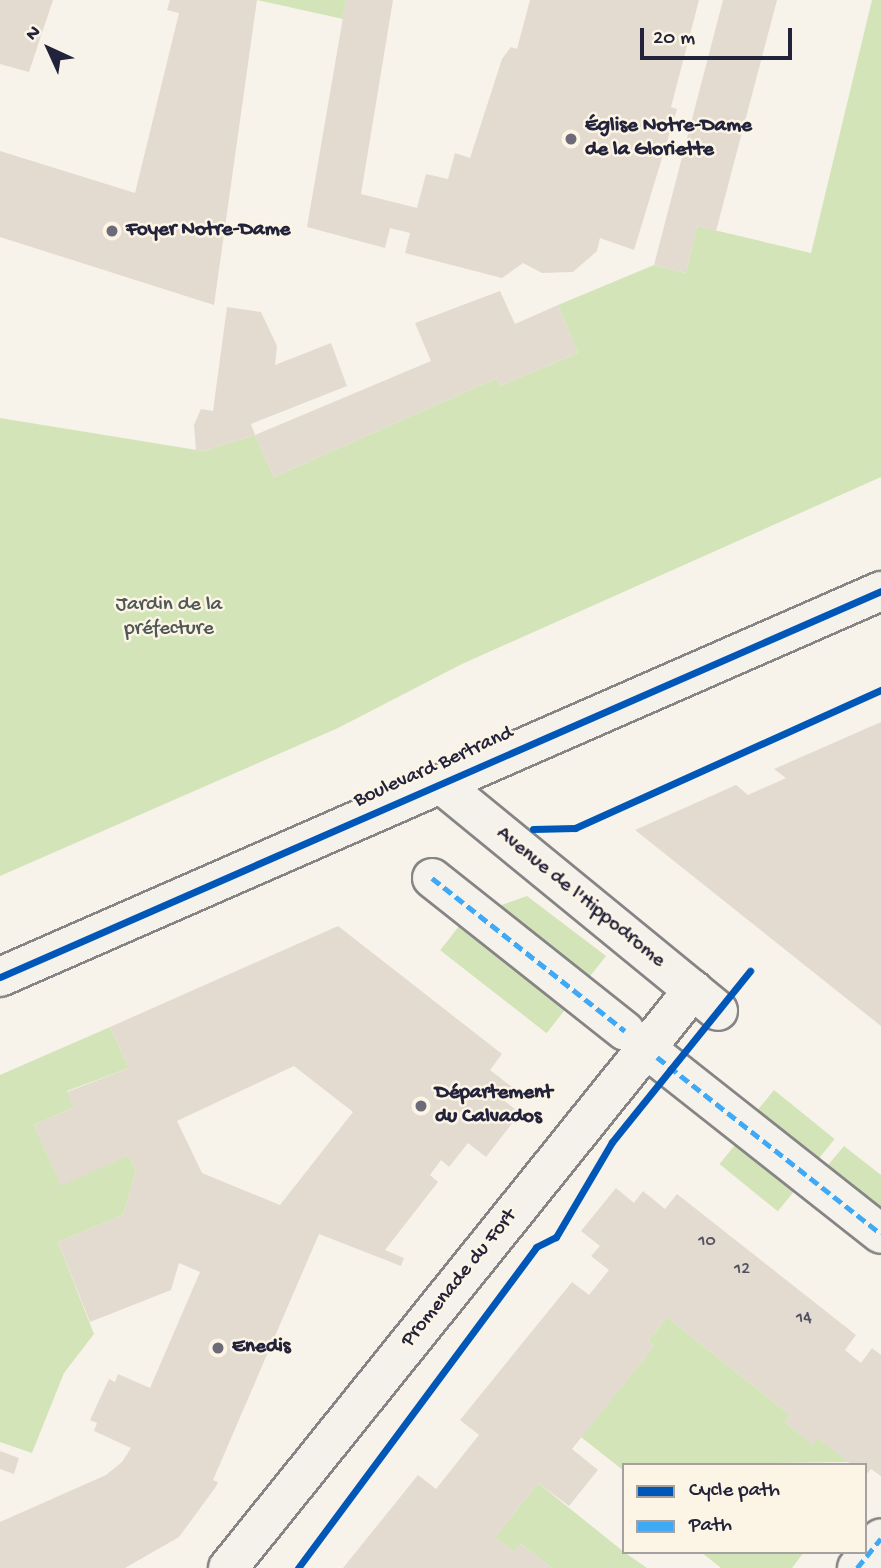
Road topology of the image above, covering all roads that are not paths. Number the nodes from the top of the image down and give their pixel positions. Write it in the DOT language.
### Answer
graph roads {
  1 [pos="881,591"];
  2 [pos="442,784"];
  3 [pos="432,878"];
  4 [pos="0,977"];
  5 [pos="705,1001"];
  6 [pos="625,1031"];
  7 [pos="657,1056"];
  8 [pos="881,1234"];
  9 [pos="881,1538"];
  10 [pos="228,1568"];
  11 [pos="856,1568"];
  1 -- 2 [label="street, Boulevard Bertrand"];
  2 -- 4 [label="street, Boulevard Bertrand"];
  2 -- 5 [label="street, Avenue de l'Hippodrome"];
  3 -- 6 [label="street"];
  5 -- 10 [label="street, Promenade du Fort"];
  7 -- 8 [label="street"];
  9 -- 11 [label="street"];
}
